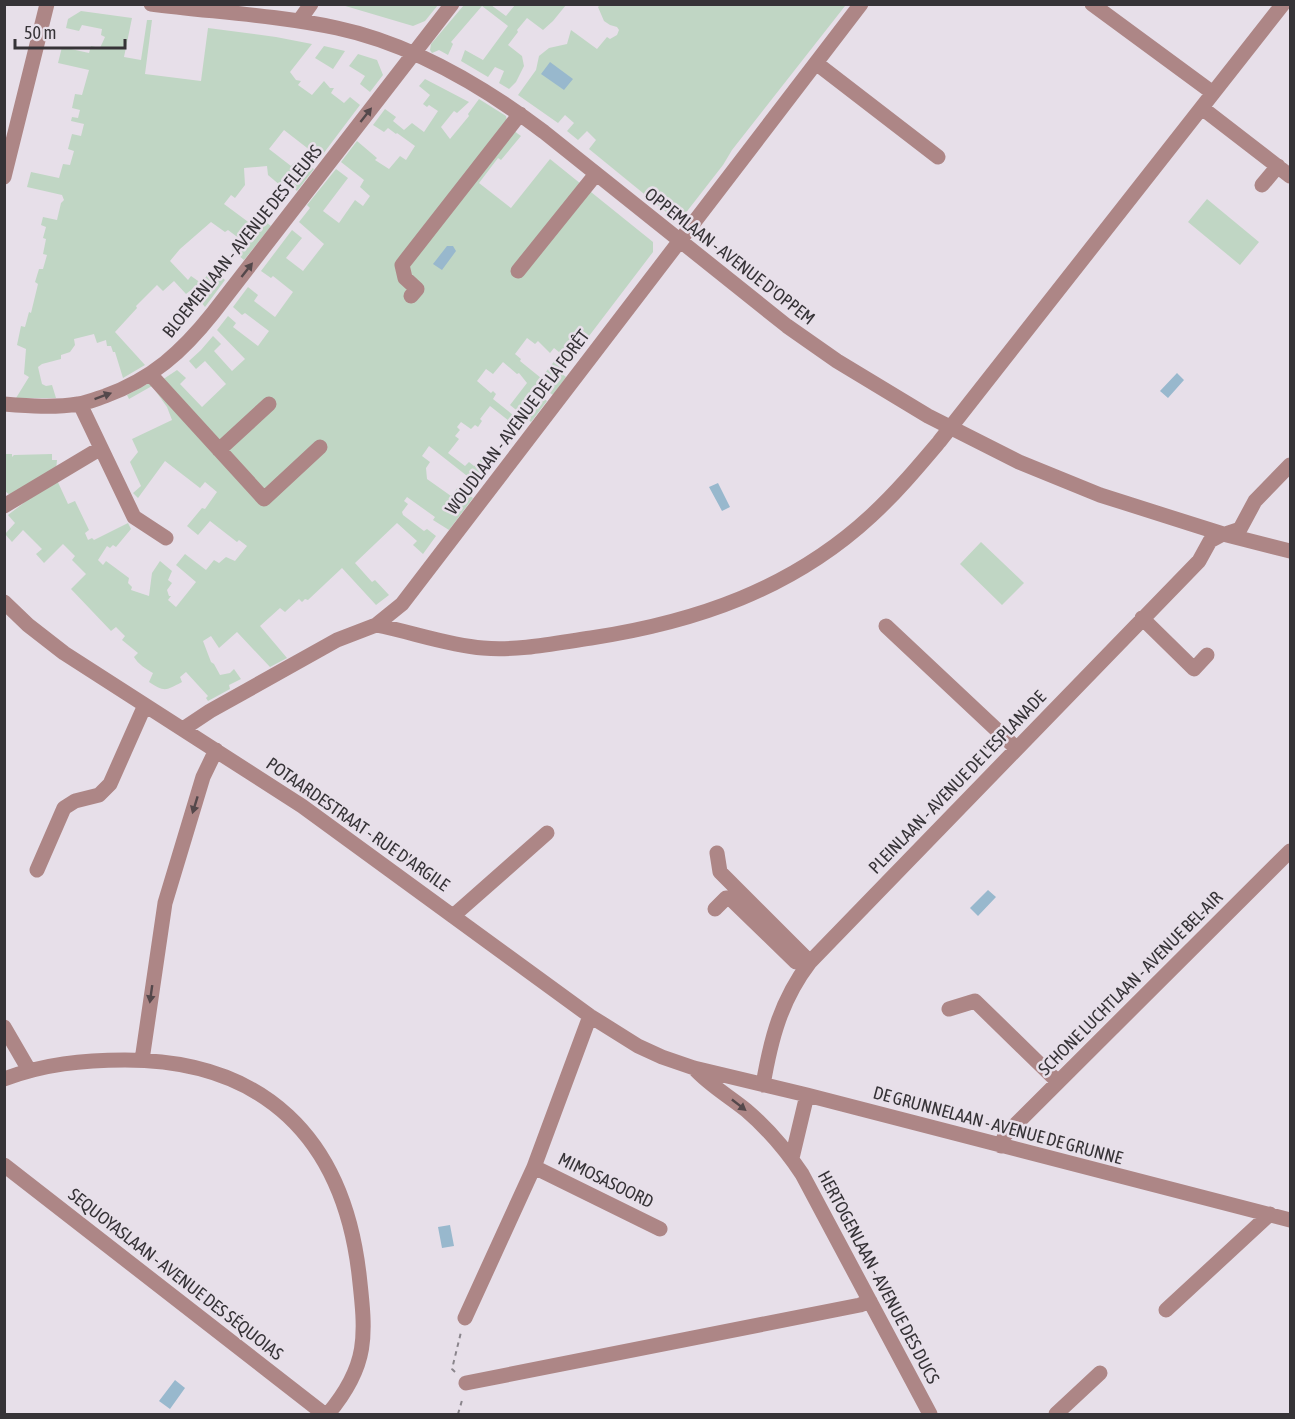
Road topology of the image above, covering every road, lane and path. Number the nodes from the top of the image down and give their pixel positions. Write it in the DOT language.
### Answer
graph roads {
  1 [pos="47,4"];
  2 [pos="151,4"];
  3 [pos="310,4"];
  4 [pos="452,4"];
  5 [pos="861,4"];
  6 [pos="1092,4"];
  7 [pos="1283,4"];
  8 [pos="299,21"];
  9 [pos="414,53"];
  10 [pos="816,63"];
  11 [pos="1213,93"];
  12 [pos="1202,108"];
  13 [pos="520,114"];
  14 [pos="938,157"];
  15 [pos="1278,166"];
  16 [pos="596,174"];
  17 [pos="1290,176"];
  18 [pos="4,177"];
  19 [pos="1263,185"];
  20 [pos="680,241"];
  21 [pos="518,271"];
  22 [pos="411,296"];
  23 [pos="150,374"];
  24 [pos="4,404"];
  25 [pos="80,404"];
  26 [pos="269,404"];
  27 [pos="950,428"];
  28 [pos="320,447"];
  29 [pos="101,448"];
  30 [pos="219,450"];
  31 [pos="1290,465"];
  32 [pos="4,506"];
  33 [pos="1224,534"];
  34 [pos="166,538"];
  35 [pos="1290,551"];
  36 [pos="4,602"];
  37 [pos="1142,618"];
  38 [pos="376,626"];
  39 [pos="886,626"];
  40 [pos="1207,655"];
  41 [pos="145,705"];
  42 [pos="183,729"];
  43 [pos="1016,748"];
  44 [pos="216,750"];
  45 [pos="547,833"];
  46 [pos="1290,851"];
  47 [pos="717,853"];
  48 [pos="1279,862"];
  49 [pos="38,870"];
  50 [pos="1290,874"];
  51 [pos="715,909"];
  52 [pos="453,916"];
  53 [pos="807,966"];
  54 [pos="949,1009"];
  55 [pos="590,1016"];
  56 [pos="4,1027"];
  57 [pos="142,1060"];
  58 [pos="694,1068"];
  59 [pos="29,1070"];
  60 [pos="4,1079"];
  61 [pos="1058,1082"];
  62 [pos="763,1085"];
  63 [pos="807,1095"];
  64 [pos="1001,1146"];
  65 [pos="792,1158"];
  66 [pos="4,1165"];
  67 [pos="534,1167"];
  68 [pos="1270,1214"];
  69 [pos="1290,1221"];
  70 [pos="660,1228"];
  71 [pos="870,1301"];
  72 [pos="1166,1310"];
  73 [pos="465,1318"];
  74 [pos="1100,1373"];
  75 [pos="466,1383"];
  76 [pos="326,1414"];
  77 [pos="458,1414"];
  78 [pos="930,1414"];
  79 [pos="1056,1414"];
  1 -- 18 [label="street"];
  2 -- 8 [label="street, OPPEMLAAN - AVENUE D'OPPEM"];
  3 -- 8 [label="street"];
  4 -- 9 [label="street, BLOEMENLAAN - AVENUE DES FLEURS"];
  5 -- 10 [label="street, WOUDLAAN - AVENUE DE LA FORÊT"];
  6 -- 11 [label="street"];
  7 -- 11 [label="street"];
  8 -- 9 [label="street, OPPEMLAAN - AVENUE D'OPPEM"];
  9 -- 13 [label="street, OPPEMLAAN - AVENUE D'OPPEM"];
  23 -- 9 [label="street, BLOEMENLAAN - AVENUE DES FLEURS, one-way"];
  10 -- 14 [label="street"];
  10 -- 20 [label="street, WOUDLAAN - AVENUE DE LA FORÊT"];
  11 -- 12 [label="street"];
  12 -- 15 [label="street"];
  12 -- 27 [label="street"];
  13 -- 16 [label="street, OPPEMLAAN - AVENUE D'OPPEM"];
  13 -- 22 [label="street"];
  15 -- 17 [label="street"];
  15 -- 19 [label="street"];
  16 -- 20 [label="street, OPPEMLAAN - AVENUE D'OPPEM"];
  16 -- 21 [label="street"];
  20 -- 27 [label="street, OPPEMLAAN - AVENUE D'OPPEM"];
  20 -- 38 [label="street, WOUDLAAN - AVENUE DE LA FORÊT"];
  25 -- 23 [label="street, BLOEMENLAAN - AVENUE DES FLEURS, one-way"];
  23 -- 30 [label="street"];
  24 -- 25 [label="street, BLOEMENLAAN - AVENUE DES FLEURS"];
  25 -- 29 [label="street"];
  26 -- 30 [label="street"];
  27 -- 33 [label="street, OPPEMLAAN - AVENUE D'OPPEM"];
  27 -- 38 [label="street"];
  28 -- 30 [label="street"];
  29 -- 32 [label="street"];
  29 -- 34 [label="street"];
  31 -- 33 [label="street, PLEINLAAN - AVENUE DE L'ESPLANADE"];
  33 -- 35 [label="street, OPPEMLAAN - AVENUE D'OPPEM"];
  33 -- 37 [label="street, PLEINLAAN - AVENUE DE L'ESPLANADE"];
  36 -- 41 [label="street, POTAARDESTRAAT - RUE D'ARGILE"];
  37 -- 40 [label="street"];
  37 -- 43 [label="street, PLEINLAAN - AVENUE DE L'ESPLANADE"];
  38 -- 42 [label="street, WOUDLAAN - AVENUE DE LA FORÊT"];
  39 -- 43 [label="street"];
  41 -- 42 [label="street, POTAARDESTRAAT - RUE D'ARGILE"];
  41 -- 49 [label="street"];
  42 -- 44 [label="street, POTAARDESTRAAT - RUE D'ARGILE"];
  43 -- 53 [label="street, PLEINLAAN - AVENUE DE L'ESPLANADE"];
  44 -- 52 [label="street, POTAARDESTRAAT - RUE D'ARGILE"];
  44 -- 57 [label="street, one-way"];
  45 -- 52 [label="street"];
  46 -- 48 [label="street, SCHONE LUCHTLAAN - AVENUE BEL-AIR"];
  47 -- 53 [label="street"];
  48 -- 50 [label="street"];
  48 -- 61 [label="street, SCHONE LUCHTLAAN - AVENUE BEL-AIR"];
  51 -- 53 [label="street"];
  52 -- 55 [label="street, POTAARDESTRAAT - RUE D'ARGILE"];
  53 -- 62 [label="street, PLEINLAAN - AVENUE DE L'ESPLANADE"];
  54 -- 61 [label="street"];
  55 -- 58 [label="street, POTAARDESTRAAT - RUE D'ARGILE"];
  55 -- 67 [label="street"];
  56 -- 59 [label="street"];
  57 -- 59 [label="street"];
  57 -- 76 [label="street"];
  58 -- 62 [label="street, DE GRUNNELAAN - AVENUE DE GRUNNE"];
  58 -- 65 [label="street, HERTOGENLAAN - AVENUE DES DUCS, one-way"];
  59 -- 60 [label="street"];
  61 -- 64 [label="street, SCHONE LUCHTLAAN - AVENUE BEL-AIR"];
  62 -- 63 [label="street, DE GRUNNELAAN - AVENUE DE GRUNNE"];
  63 -- 64 [label="street, DE GRUNNELAAN - AVENUE DE GRUNNE"];
  63 -- 65 [label="street"];
  64 -- 68 [label="street, DE GRUNNELAAN - AVENUE DE GRUNNE"];
  65 -- 71 [label="street, HERTOGENLAAN - AVENUE DES DUCS"];
  66 -- 76 [label="street, SEQUOYASLAAN - AVENUE DES SÉQUOIAS"];
  67 -- 70 [label="street, MIMOSASOORD"];
  67 -- 73 [label="street"];
  68 -- 69 [label="street, DE GRUNNELAAN - AVENUE DE GRUNNE"];
  68 -- 72 [label="street"];
  71 -- 75 [label="street"];
  71 -- 78 [label="street, HERTOGENLAAN - AVENUE DES DUCS"];
  73 -- 75 [label="path"];
  74 -- 79 [label="street"];
  75 -- 77 [label="path"];
}
